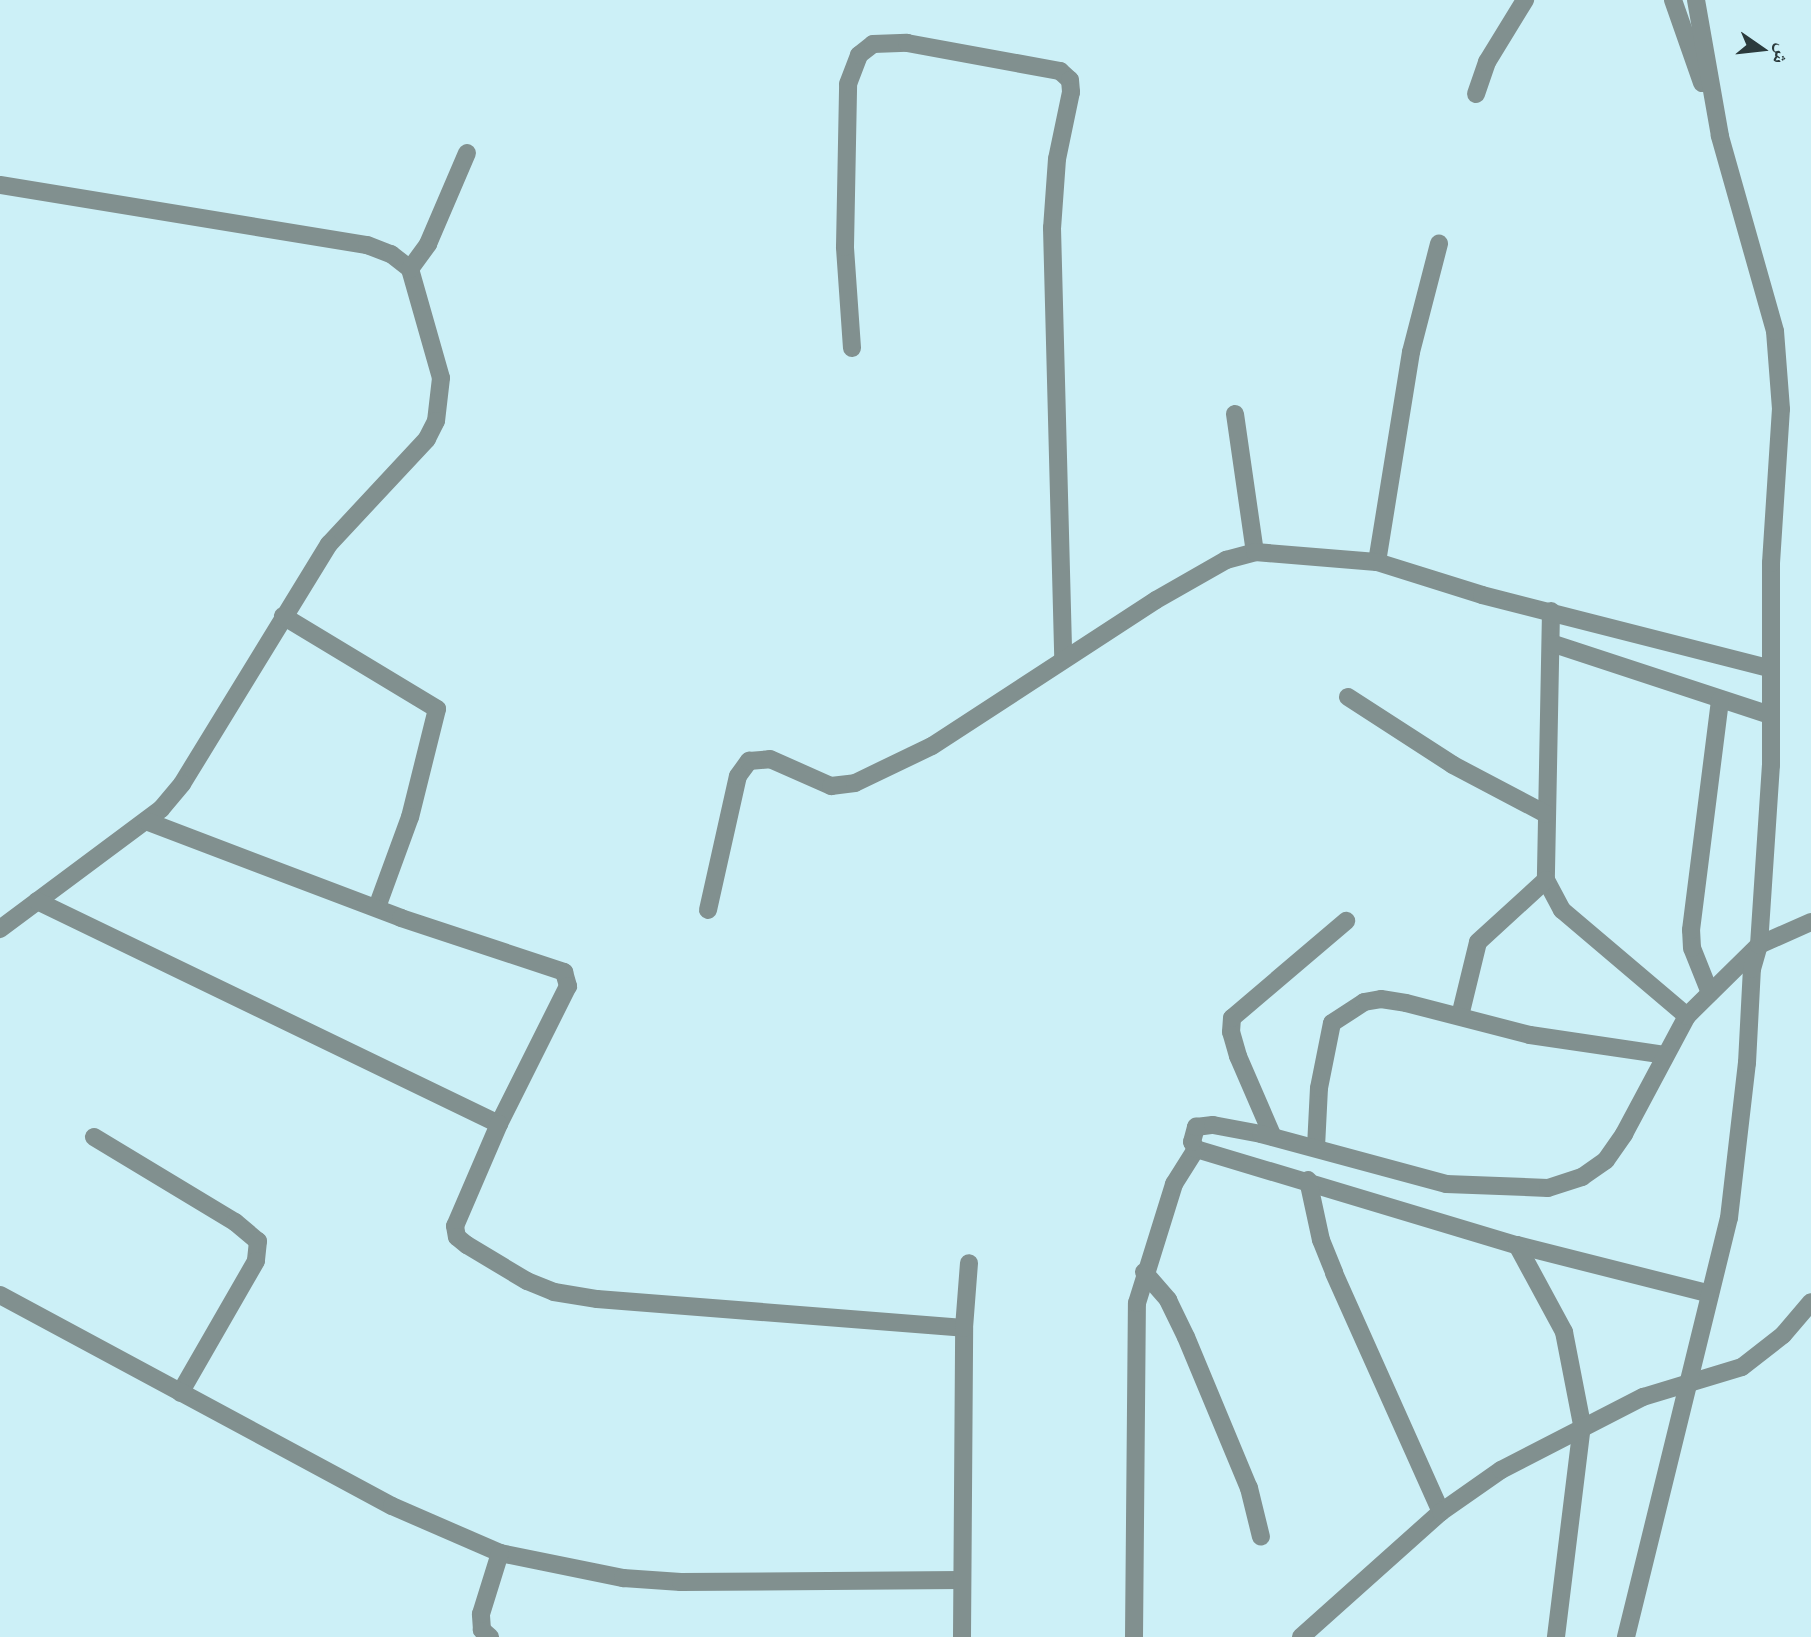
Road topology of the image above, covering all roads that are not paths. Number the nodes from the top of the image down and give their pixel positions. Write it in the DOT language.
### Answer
graph roads {
  1 [pos="1524,0"];
  2 [pos="1674,0"];
  3 [pos="1696,0"];
  4 [pos="1476,94"];
  5 [pos="1720,136"];
  6 [pos="467,153"];
  7 [pos="0,185"];
  8 [pos="1439,244"];
  9 [pos="410,269"];
  10 [pos="852,348"];
  11 [pos="1235,414"];
  12 [pos="1255,552"];
  13 [pos="1377,562"];
  14 [pos="1552,611"];
  15 [pos="283,616"];
  16 [pos="1554,644"];
  17 [pos="1063,657"];
  18 [pos="1769,668"];
  19 [pos="1348,697"];
  20 [pos="1720,700"];
  21 [pos="1770,715"];
  22 [pos="1546,814"];
  23 [pos="146,821"];
  24 [pos="1546,880"];
  25 [pos="37,901"];
  26 [pos="377,907"];
  27 [pos="708,910"];
  28 [pos="1346,921"];
  29 [pos="1811,922"];
  30 [pos="0,929"];
  31 [pos="1759,945"];
  32 [pos="1710,993"];
  33 [pos="1460,1016"];
  34 [pos="1687,1016"];
  35 [pos="1665,1055"];
  36 [pos="499,1124"];
  37 [pos="1273,1137"];
  38 [pos="94,1138"];
  39 [pos="1316,1147"];
  40 [pos="1196,1149"];
  41 [pos="1308,1180"];
  42 [pos="1517,1245"];
  43 [pos="969,1263"];
  44 [pos="1144,1272"];
  45 [pos="1710,1294"];
  46 [pos="0,1295"];
  47 [pos="1811,1302"];
  48 [pos="964,1328"];
  49 [pos="1687,1383"];
  50 [pos="180,1393"];
  51 [pos="1582,1425"];
  52 [pos="1441,1512"];
  53 [pos="1261,1537"];
  54 [pos="500,1553"];
  55 [pos="961,1580"];
  56 [pos="490,1637"];
  57 [pos="962,1637"];
  58 [pos="1134,1637"];
  59 [pos="1301,1637"];
  60 [pos="1556,1637"];
  61 [pos="1626,1637"];
  1 -- 4 [label="street"];
  2 -- 5 [label="street"];
  3 -- 5 [label="street"];
  5 -- 18 [label="street"];
  6 -- 9 [label="street"];
  7 -- 9 [label="street"];
  8 -- 13 [label="street"];
  9 -- 15 [label="street"];
  10 -- 17 [label="street"];
  11 -- 12 [label="street"];
  12 -- 13 [label="street"];
  12 -- 17 [label="street"];
  13 -- 14 [label="street"];
  14 -- 16 [label="street"];
  14 -- 18 [label="street"];
  15 -- 23 [label="street"];
  15 -- 26 [label="street"];
  16 -- 20 [label="street"];
  16 -- 22 [label="street"];
  17 -- 27 [label="street"];
  18 -- 21 [label="street"];
  19 -- 22 [label="street"];
  20 -- 21 [label="street"];
  20 -- 32 [label="street"];
  21 -- 31 [label="street"];
  22 -- 24 [label="street"];
  23 -- 25 [label="street"];
  23 -- 26 [label="street"];
  24 -- 33 [label="street"];
  24 -- 34 [label="street"];
  25 -- 30 [label="street"];
  25 -- 36 [label="street"];
  26 -- 36 [label="street"];
  28 -- 37 [label="street"];
  29 -- 31 [label="street"];
  31 -- 32 [label="street"];
  31 -- 45 [label="street"];
  32 -- 34 [label="street"];
  33 -- 35 [label="street"];
  33 -- 39 [label="street"];
  34 -- 35 [label="street"];
  35 -- 39 [label="street"];
  36 -- 48 [label="street"];
  37 -- 39 [label="street"];
  37 -- 40 [label="street"];
  38 -- 50 [label="street"];
  40 -- 41 [label="street"];
  40 -- 44 [label="street"];
  41 -- 42 [label="street"];
  41 -- 52 [label="street"];
  42 -- 45 [label="street"];
  42 -- 51 [label="street"];
  43 -- 48 [label="street"];
  44 -- 53 [label="street"];
  44 -- 58 [label="street"];
  45 -- 49 [label="street"];
  46 -- 50 [label="street"];
  47 -- 49 [label="street"];
  48 -- 55 [label="street"];
  49 -- 51 [label="street"];
  49 -- 61 [label="street"];
  50 -- 54 [label="street"];
  51 -- 52 [label="street"];
  51 -- 60 [label="street"];
  52 -- 59 [label="street"];
  54 -- 55 [label="street"];
  54 -- 56 [label="street"];
  55 -- 57 [label="street"];
}
